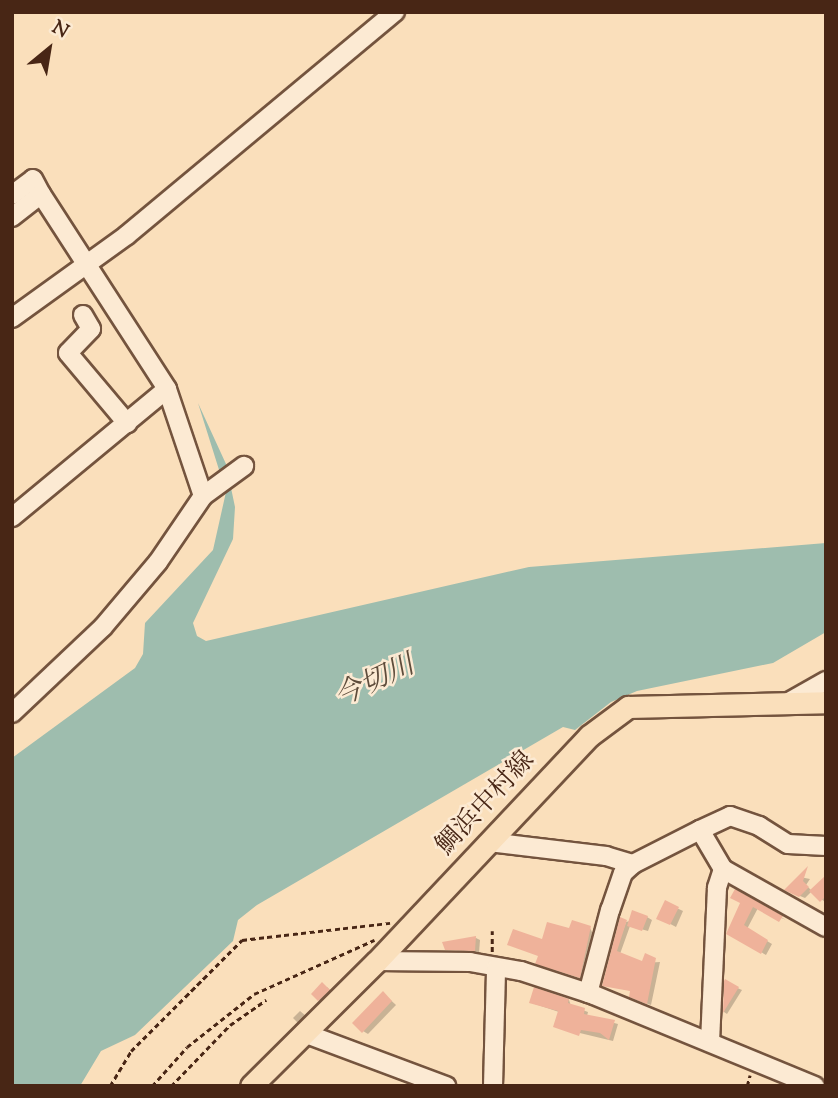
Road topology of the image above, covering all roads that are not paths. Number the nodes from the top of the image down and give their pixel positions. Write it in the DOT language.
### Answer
graph roads {
  1 [pos="395,12"];
  2 [pos="41,194"];
  3 [pos="12,195"];
  4 [pos="12,217"];
  5 [pos="90,265"];
  6 [pos="83,314"];
  7 [pos="12,318"];
  8 [pos="167,389"];
  9 [pos="127,423"];
  10 [pos="244,466"];
  11 [pos="204,496"];
  12 [pos="12,517"];
  13 [pos="826,681"];
  14 [pos="789,702"];
  15 [pos="826,702"];
  16 [pos="12,713"];
  17 [pos="700,830"];
  18 [pos="489,842"];
  19 [pos="826,846"];
  20 [pos="633,864"];
  21 [pos="723,869"];
  22 [pos="826,927"];
  23 [pos="377,961"];
  24 [pos="494,967"];
  25 [pos="588,993"];
  26 [pos="304,1033"];
  27 [pos="709,1042"];
  28 [pos="251,1086"];
  29 [pos="446,1086"];
  30 [pos="493,1086"];
  31 [pos="815,1086"];
  1 -- 5 [label="street"];
  2 -- 3 [label="street"];
  2 -- 4 [label="street"];
  2 -- 5 [label="street"];
  5 -- 7 [label="street"];
  5 -- 8 [label="street"];
  6 -- 9 [label="street"];
  8 -- 9 [label="street"];
  8 -- 11 [label="street"];
  9 -- 12 [label="street"];
  10 -- 11 [label="street"];
  11 -- 16 [label="street"];
  13 -- 14 [label="street"];
  14 -- 15 [label="main road, 鯛浜中村線"];
  14 -- 18 [label="main road, 鯛浜中村線"];
  17 -- 19 [label="street"];
  17 -- 20 [label="street"];
  17 -- 21 [label="street"];
  18 -- 20 [label="street"];
  18 -- 23 [label="main road, 鯛浜中村線"];
  20 -- 25 [label="street"];
  21 -- 22 [label="street"];
  21 -- 27 [label="street"];
  23 -- 24 [label="street"];
  23 -- 26 [label="main road, 鯛浜中村線"];
  24 -- 25 [label="street"];
  24 -- 30 [label="street"];
  25 -- 27 [label="street"];
  26 -- 28 [label="main road, 鯛浜中村線"];
  26 -- 29 [label="street"];
  27 -- 31 [label="street"];
}
